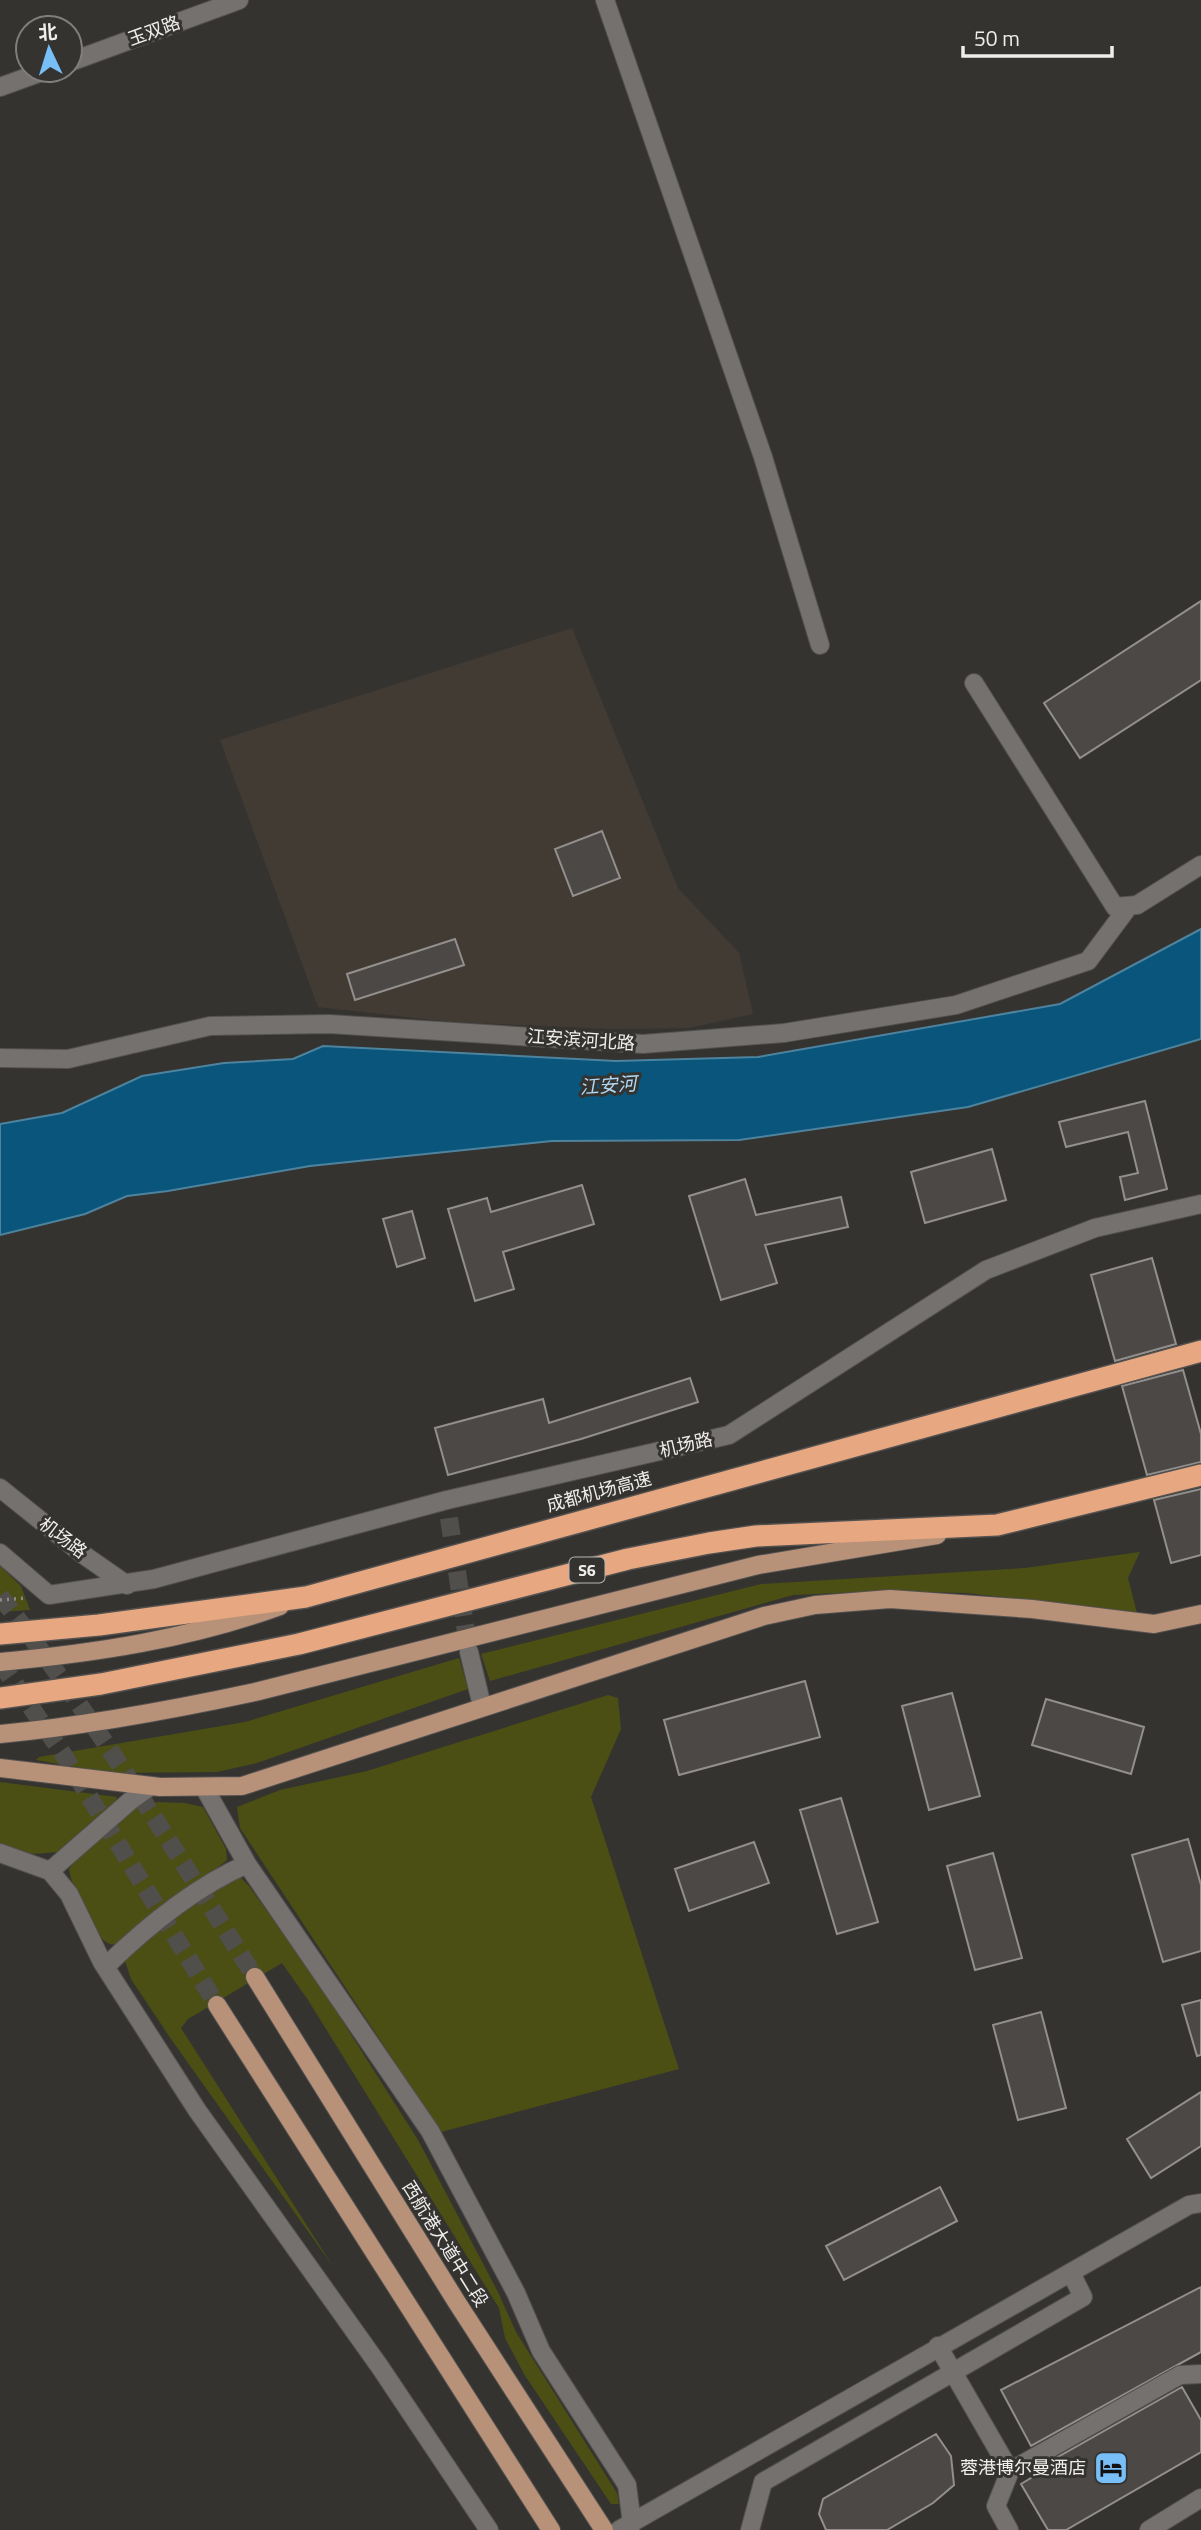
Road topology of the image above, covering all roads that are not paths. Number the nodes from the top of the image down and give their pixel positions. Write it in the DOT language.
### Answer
graph roads {
  1 [pos="239,0"];
  2 [pos="605,0"];
  3 [pos="84,57"];
  4 [pos="820,645"];
  5 [pos="974,683"];
  6 [pos="1201,865"];
  7 [pos="1129,906"];
  8 [pos="0,1058"];
  9 [pos="1201,1204"];
  10 [pos="1201,1351"];
  11 [pos="1201,1475"];
  12 [pos="0,1488"];
  13 [pos="997,1525"];
  14 [pos="0,1553"];
  15 [pos="127,1585"];
  16 [pos="306,1597"];
  17 [pos="1201,1614"];
  18 [pos="0,1634"];
  19 [pos="469,1652"];
  20 [pos="0,1662"];
  21 [pos="0,1698"];
  22 [pos="482,1706"];
  23 [pos="113,1720"];
  24 [pos="0,1734"];
  25 [pos="0,1746"];
  26 [pos="0,1768"];
  27 [pos="151,1786"];
  28 [pos="204,1787"];
  29 [pos="0,1853"];
  30 [pos="247,1864"];
  31 [pos="50,1871"];
  32 [pos="105,1967"];
  33 [pos="255,1977"];
  34 [pos="217,2005"];
  35 [pos="1201,2203"];
  36 [pos="1070,2273"];
  37 [pos="939,2346"];
  38 [pos="954,2372"];
  39 [pos="1201,2374"];
  40 [pos="1010,2471"];
  41 [pos="1201,2498"];
  42 [pos="626,2527"];
  43 [pos="489,2530"];
  44 [pos="551,2530"];
  45 [pos="604,2530"];
  46 [pos="750,2530"];
  47 [pos="1009,2530"];
  48 [pos="1149,2530"];
  1 -- 3 [label="street, 玉双路"];
  2 -- 4 [label="street"];
  5 -- 7 [label="street"];
  6 -- 7 [label="street"];
  7 -- 8 [label="street, 江安滨河北路"];
  9 -- 15 [label="street, 机场路"];
  10 -- 16 [label="highway, 成都机场高速"];
  11 -- 13 [label="highway, S6"];
  12 -- 15 [label="street, 机场路"];
  13 -- 21 [label="highway, S6"];
  13 -- 23 [label="main road"];
  14 -- 15 [label="street, 机场路"];
  16 -- 18 [label="highway, 成都机场高速"];
  16 -- 20 [label="main road"];
  17 -- 22 [label="main road"];
  19 -- 22 [label="street"];
  22 -- 28 [label="main road"];
  23 -- 24 [label="main road"];
  23 -- 25 [label="main road"];
  26 -- 27 [label="main road"];
  27 -- 28 [label="main road"];
  27 -- 31 [label="street"];
  28 -- 30 [label="street"];
  29 -- 31 [label="street"];
  30 -- 32 [label="street"];
  30 -- 42 [label="street"];
  31 -- 32 [label="street"];
  32 -- 43 [label="street"];
  33 -- 45 [label="main road, 西航港大道中二段"];
  34 -- 44 [label="main road"];
  35 -- 36 [label="street"];
  36 -- 37 [label="street"];
  36 -- 38 [label="street"];
  37 -- 38 [label="street"];
  37 -- 42 [label="street"];
  38 -- 40 [label="street"];
  38 -- 46 [label="street"];
  39 -- 40 [label="street"];
  40 -- 47 [label="street"];
  41 -- 48 [label="street"];
}
